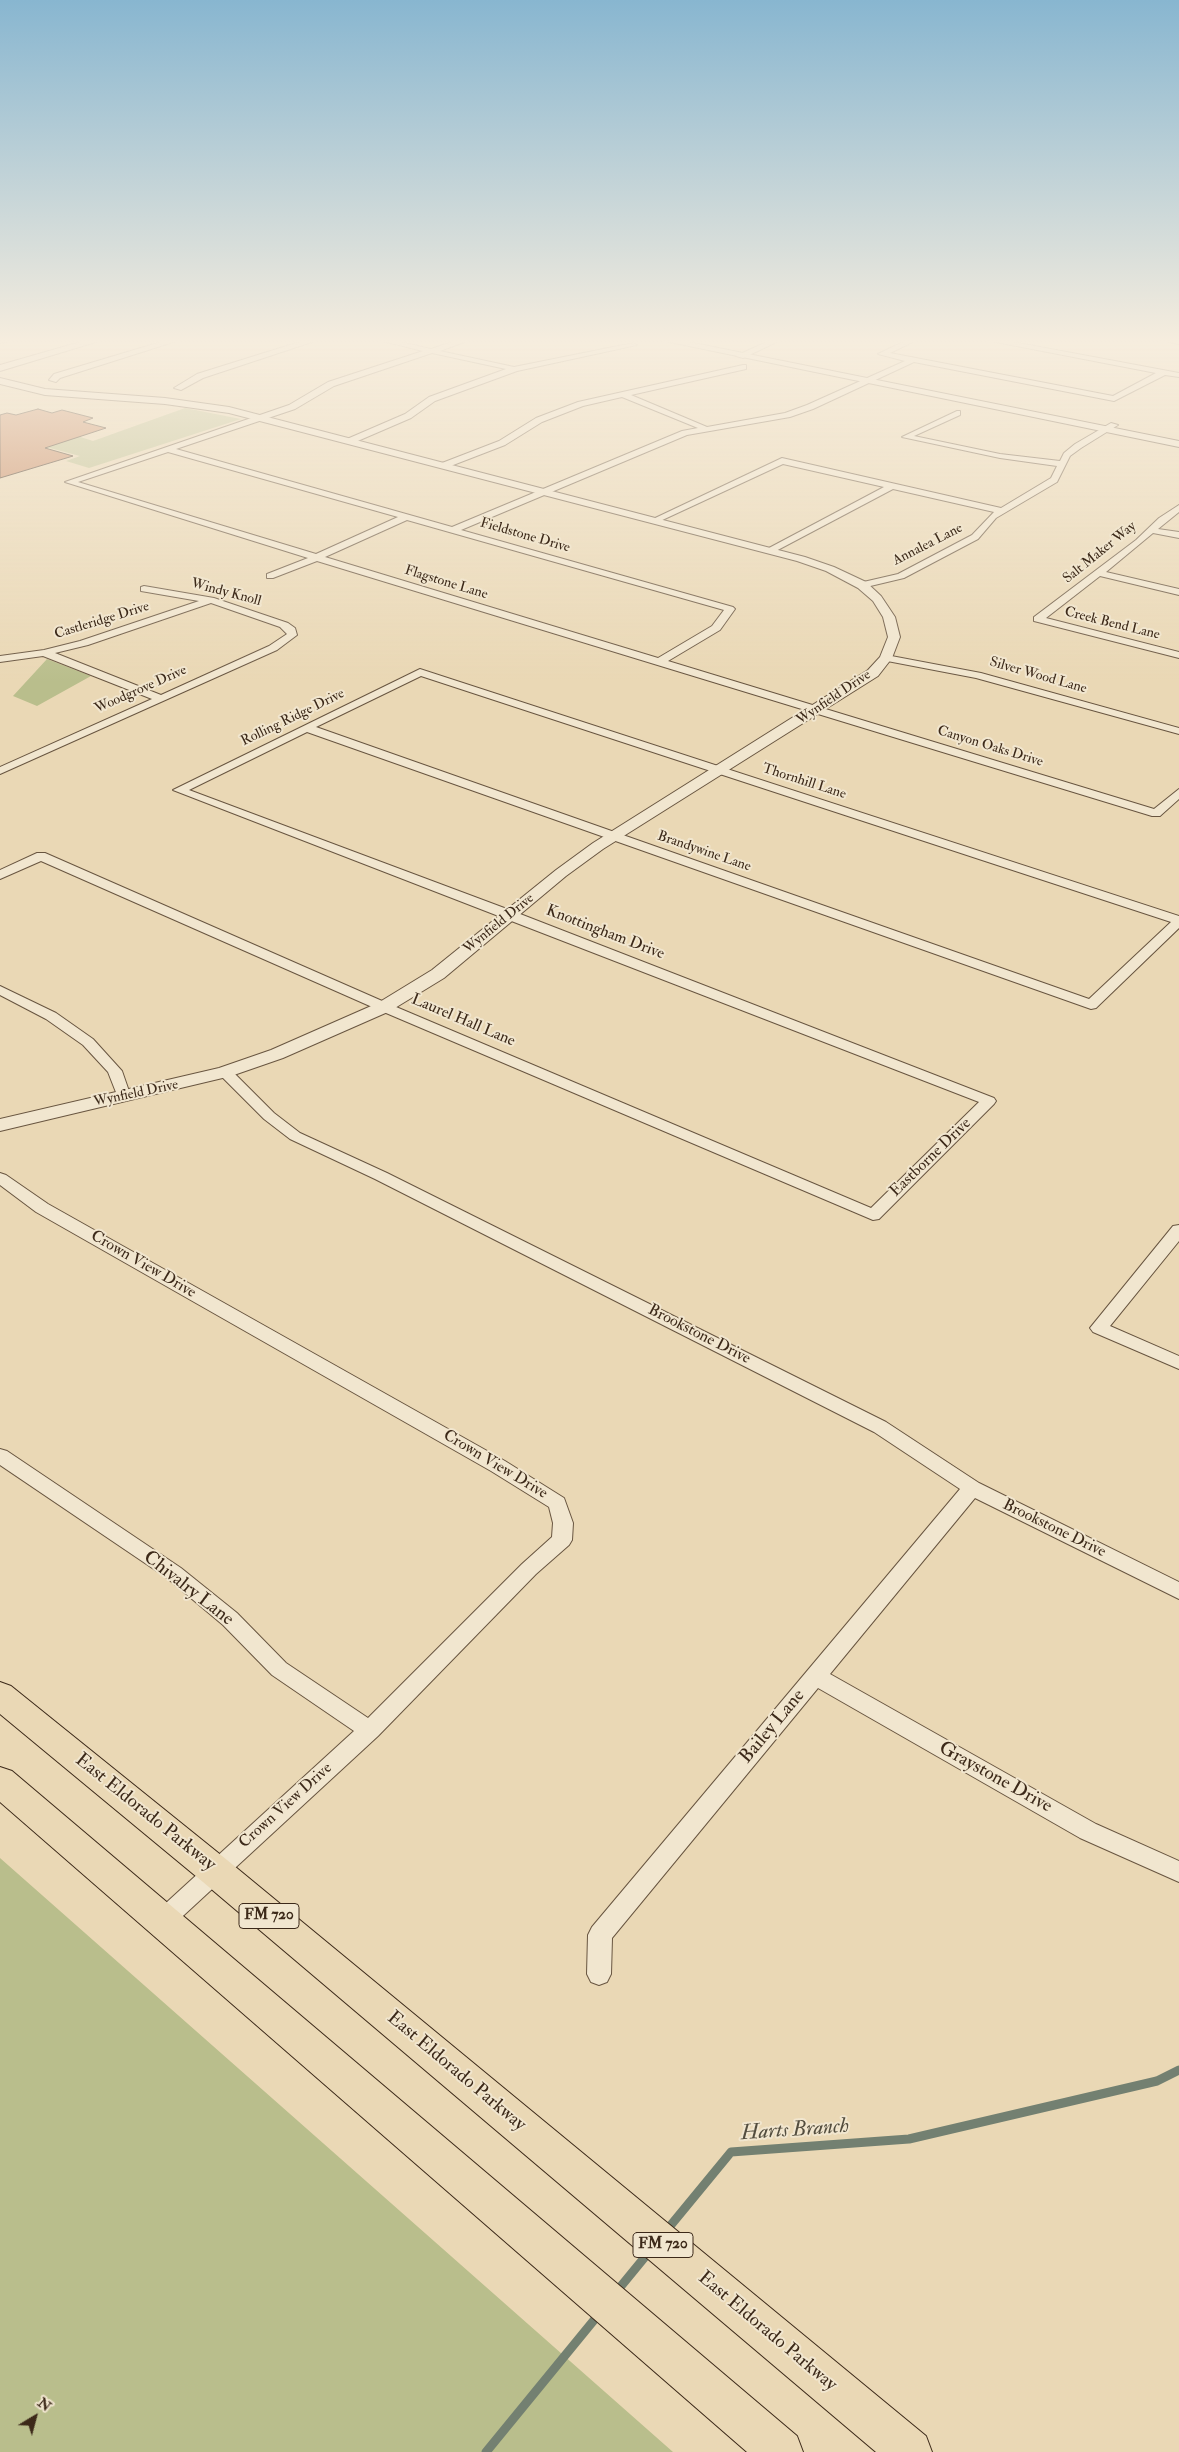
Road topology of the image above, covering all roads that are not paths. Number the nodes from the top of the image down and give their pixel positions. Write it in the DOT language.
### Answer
graph roads {
  1 [pos="158,452"];
  2 [pos="180,452"];
  3 [pos="395,452"];
  4 [pos="478,452"];
  5 [pos="639,452"];
  6 [pos="982,452"];
  7 [pos="1070,452"];
  8 [pos="1062,464"];
  9 [pos="445,465"];
  10 [pos="892,486"];
  11 [pos="546,492"];
  12 [pos="1179,508"];
  13 [pos="1003,511"];
  14 [pos="406,517"];
  15 [pos="655,520"];
  16 [pos="454,530"];
  17 [pos="1150,530"];
  18 [pos="1179,535"];
  19 [pos="772,550"];
  20 [pos="317,558"];
  21 [pos="1099,573"];
  22 [pos="270,576"];
  23 [pos="862,585"];
  24 [pos="144,589"];
  25 [pos="1179,592"];
  26 [pos="211,600"];
  27 [pos="1038,619"];
  28 [pos="292,635"];
  29 [pos="44,653"];
  30 [pos="1179,655"];
  31 [pos="886,658"];
  32 [pos="0,659"];
  33 [pos="659,662"];
  34 [pos="420,672"];
  35 [pos="160,698"];
  36 [pos="815,710"];
  37 [pos="306,728"];
  38 [pos="1179,731"];
  39 [pos="720,770"];
  40 [pos="0,771"];
  41 [pos="180,790"];
  42 [pos="1179,793"];
  43 [pos="615,836"];
  44 [pos="0,875"];
  45 [pos="510,914"];
  46 [pos="1179,920"];
  47 [pos="0,990"];
  48 [pos="384,1007"];
  49 [pos="225,1072"];
  50 [pos="124,1096"];
  51 [pos="989,1101"];
  52 [pos="0,1126"];
  53 [pos="0,1178"];
  54 [pos="873,1215"];
  55 [pos="1179,1230"];
  56 [pos="1179,1363"];
  57 [pos="0,1456"];
  58 [pos="972,1488"];
  59 [pos="1179,1591"];
  60 [pos="815,1676"];
  61 [pos="0,1695"];
  62 [pos="370,1730"];
  63 [pos="0,1781"];
  64 [pos="215,1871"];
  65 [pos="1179,1872"];
  66 [pos="163,1920"];
  67 [pos="599,1974"];
  68 [pos="781,2452"];
  69 [pos="910,2452"];
  1 -- 20 [label="street, Flagstone Lane"];
  2 -- 14 [label="street, Fieldstone Drive"];
  3 -- 9 [label="street, Wynfield Drive"];
  4 -- 9 [label="street"];
  5 -- 11 [label="street"];
  6 -- 8 [label="street"];
  7 -- 8 [label="street, Annalea Lane"];
  8 -- 13 [label="street, Annalea Lane"];
  9 -- 11 [label="street, Wynfield Drive"];
  10 -- 13 [label="street"];
  10 -- 15 [label="street"];
  10 -- 19 [label="street"];
  11 -- 15 [label="street, Wynfield Drive"];
  11 -- 16 [label="street"];
  12 -- 17 [label="street, Salt Maker Way"];
  13 -- 23 [label="street, Annalea Lane"];
  14 -- 16 [label="street, Fieldstone Drive"];
  14 -- 20 [label="street"];
  15 -- 19 [label="street, Wynfield Drive"];
  16 -- 33 [label="street, Fieldstone Drive"];
  17 -- 18 [label="street"];
  17 -- 21 [label="street, Salt Maker Way"];
  19 -- 23 [label="street, Wynfield Drive"];
  20 -- 22 [label="street"];
  20 -- 33 [label="street, Flagstone Lane"];
  21 -- 25 [label="street"];
  21 -- 27 [label="street, Salt Maker Way"];
  23 -- 31 [label="street, Wynfield Drive"];
  24 -- 26 [label="street, Windy Knoll"];
  26 -- 28 [label="street, Windy Knoll"];
  26 -- 29 [label="street, Castleridge Drive"];
  27 -- 30 [label="street, Creek Bend Lane"];
  28 -- 35 [label="street, Woodgrove Drive"];
  29 -- 32 [label="street, Castleridge Drive"];
  29 -- 35 [label="street"];
  31 -- 36 [label="street, Wynfield Drive"];
  31 -- 38 [label="street, Silver Wood Lane"];
  33 -- 36 [label="street, Flagstone Lane"];
  34 -- 37 [label="street, Rolling Ridge Drive"];
  34 -- 39 [label="street, Thornhill Lane"];
  35 -- 40 [label="street, Woodgrove Drive"];
  36 -- 39 [label="street, Wynfield Drive"];
  36 -- 42 [label="street, Canyon Oaks Drive"];
  37 -- 41 [label="street, Rolling Ridge Drive"];
  37 -- 43 [label="street, Brandywine Lane"];
  39 -- 43 [label="street, Wynfield Drive"];
  39 -- 46 [label="street, Thornhill Lane"];
  41 -- 45 [label="street, Knottingham Drive"];
  43 -- 45 [label="street, Wynfield Drive"];
  43 -- 46 [label="street, Brandywine Lane"];
  44 -- 48 [label="street, Laurel Hall Lane"];
  45 -- 48 [label="street, Wynfield Drive"];
  45 -- 51 [label="street, Knottingham Drive"];
  47 -- 50 [label="street"];
  48 -- 49 [label="street, Wynfield Drive"];
  48 -- 54 [label="street, Laurel Hall Lane"];
  49 -- 50 [label="street, Wynfield Drive"];
  49 -- 58 [label="street, Brookstone Drive"];
  50 -- 52 [label="street, Wynfield Drive"];
  51 -- 54 [label="street, Eastborne Drive"];
  53 -- 62 [label="street, Crown View Drive"];
  55 -- 56 [label="street"];
  57 -- 62 [label="street, Chivalry Lane"];
  58 -- 59 [label="street, Brookstone Drive"];
  58 -- 60 [label="street, Bailey Lane"];
  60 -- 65 [label="street, Graystone Drive"];
  60 -- 67 [label="street, Bailey Lane"];
  61 -- 64 [label="main road, East Eldorado Parkway / FM 720"];
  62 -- 64 [label="street, Crown View Drive"];
  63 -- 66 [label="main road"];
  64 -- 66 [label="street, Crown View Drive"];
  64 -- 69 [label="main road, East Eldorado Parkway / FM 720"];
  66 -- 68 [label="main road"];
}
